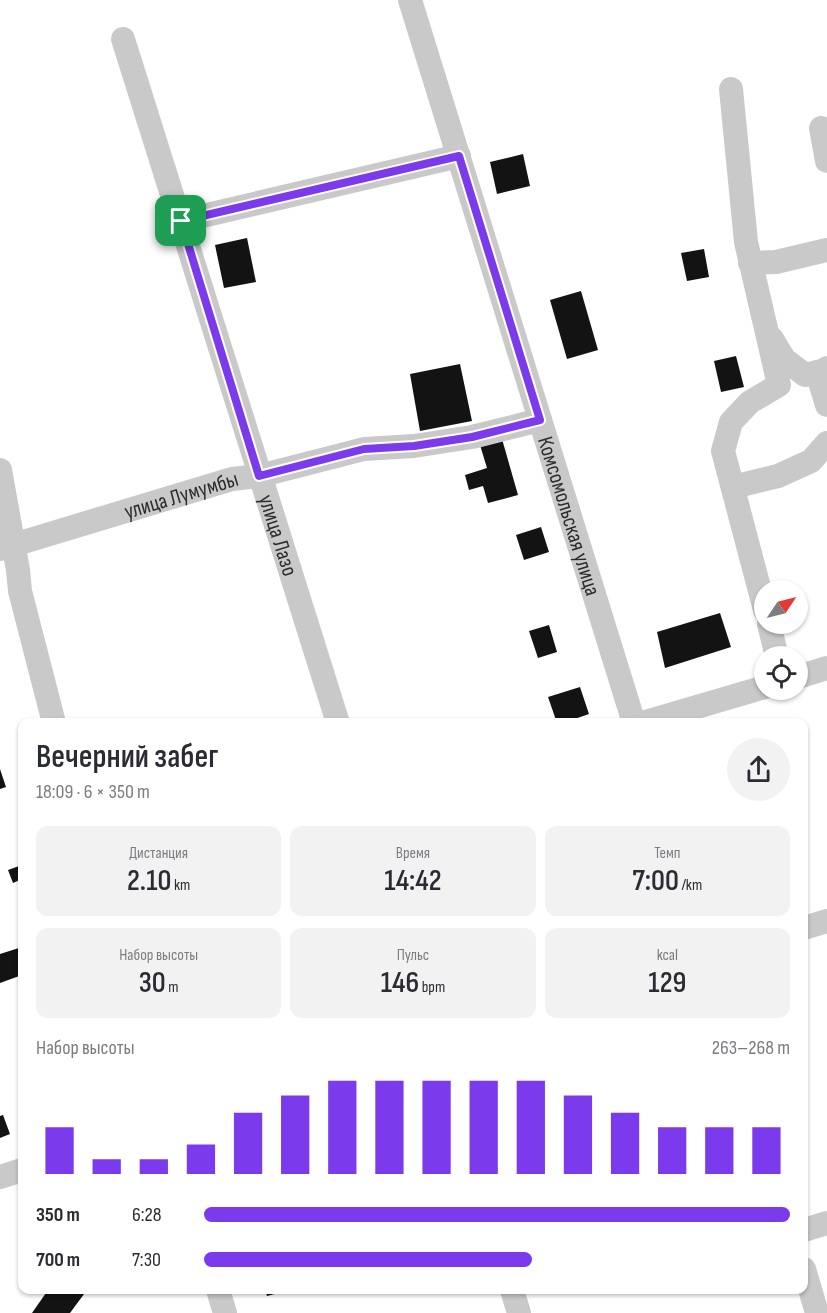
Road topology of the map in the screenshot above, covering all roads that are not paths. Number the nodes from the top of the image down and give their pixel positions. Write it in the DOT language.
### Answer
graph roads {
  1 [pos="410,0"];
  2 [pos="123,39"];
  3 [pos="730,89"];
  4 [pos="821,128"];
  5 [pos="459,156"];
  6 [pos="827,161"];
  7 [pos="181,221"];
  8 [pos="827,250"];
  9 [pos="750,263"];
  10 [pos="766,329"];
  11 [pos="822,370"];
  12 [pos="827,405"];
  13 [pos="540,420"];
  14 [pos="827,443"];
  15 [pos="0,470"];
  16 [pos="259,476"];
  17 [pos="733,487"];
  18 [pos="7,547"];
  19 [pos="757,580"];
  20 [pos="827,669"];
  21 [pos="808,674"];
  22 [pos="754,690"];
  23 [pos="53,718"];
  24 [pos="336,718"];
  25 [pos="632,718"];
  26 [pos="659,718"];
  27 [pos="827,921"];
  28 [pos="808,927"];
  29 [pos="18,1171"];
  30 [pos="0,1177"];
  31 [pos="827,1223"];
  32 [pos="808,1229"];
  33 [pos="808,1283"];
  34 [pos="219,1294"];
  35 [pos="513,1294"];
  36 [pos="225,1313"];
  37 [pos="519,1313"];
  38 [pos="817,1313"];
  1 -- 5 [label="street, Комсомольская улица"];
  2 -- 7 [label="street, улица Лазо"];
  3 -- 9 [label="street"];
  4 -- 6 [label="street"];
  5 -- 7 [label="street"];
  5 -- 13 [label="street, Комсомольская улица"];
  7 -- 16 [label="street, улица Лазо"];
  8 -- 9 [label="street"];
  9 -- 10 [label="street"];
  10 -- 11 [label="street"];
  10 -- 17 [label="street"];
  11 -- 12 [label="street"];
  13 -- 16 [label="street, улица Лумумбы"];
  13 -- 25 [label="street, Комсомольская улица"];
  14 -- 17 [label="street"];
  15 -- 18 [label="street"];
  16 -- 18 [label="street, улица Лумумбы"];
  16 -- 24 [label="street, улица Лазо"];
  17 -- 19 [label="street"];
  18 -- 23 [label="street"];
  20 -- 21 [label="street"];
  22 -- 26 [label="street"];
  27 -- 28 [label="street"];
  29 -- 30 [label="street"];
  31 -- 32 [label="street"];
  33 -- 38 [label="street"];
  34 -- 36 [label="street"];
  35 -- 37 [label="street"];
}
